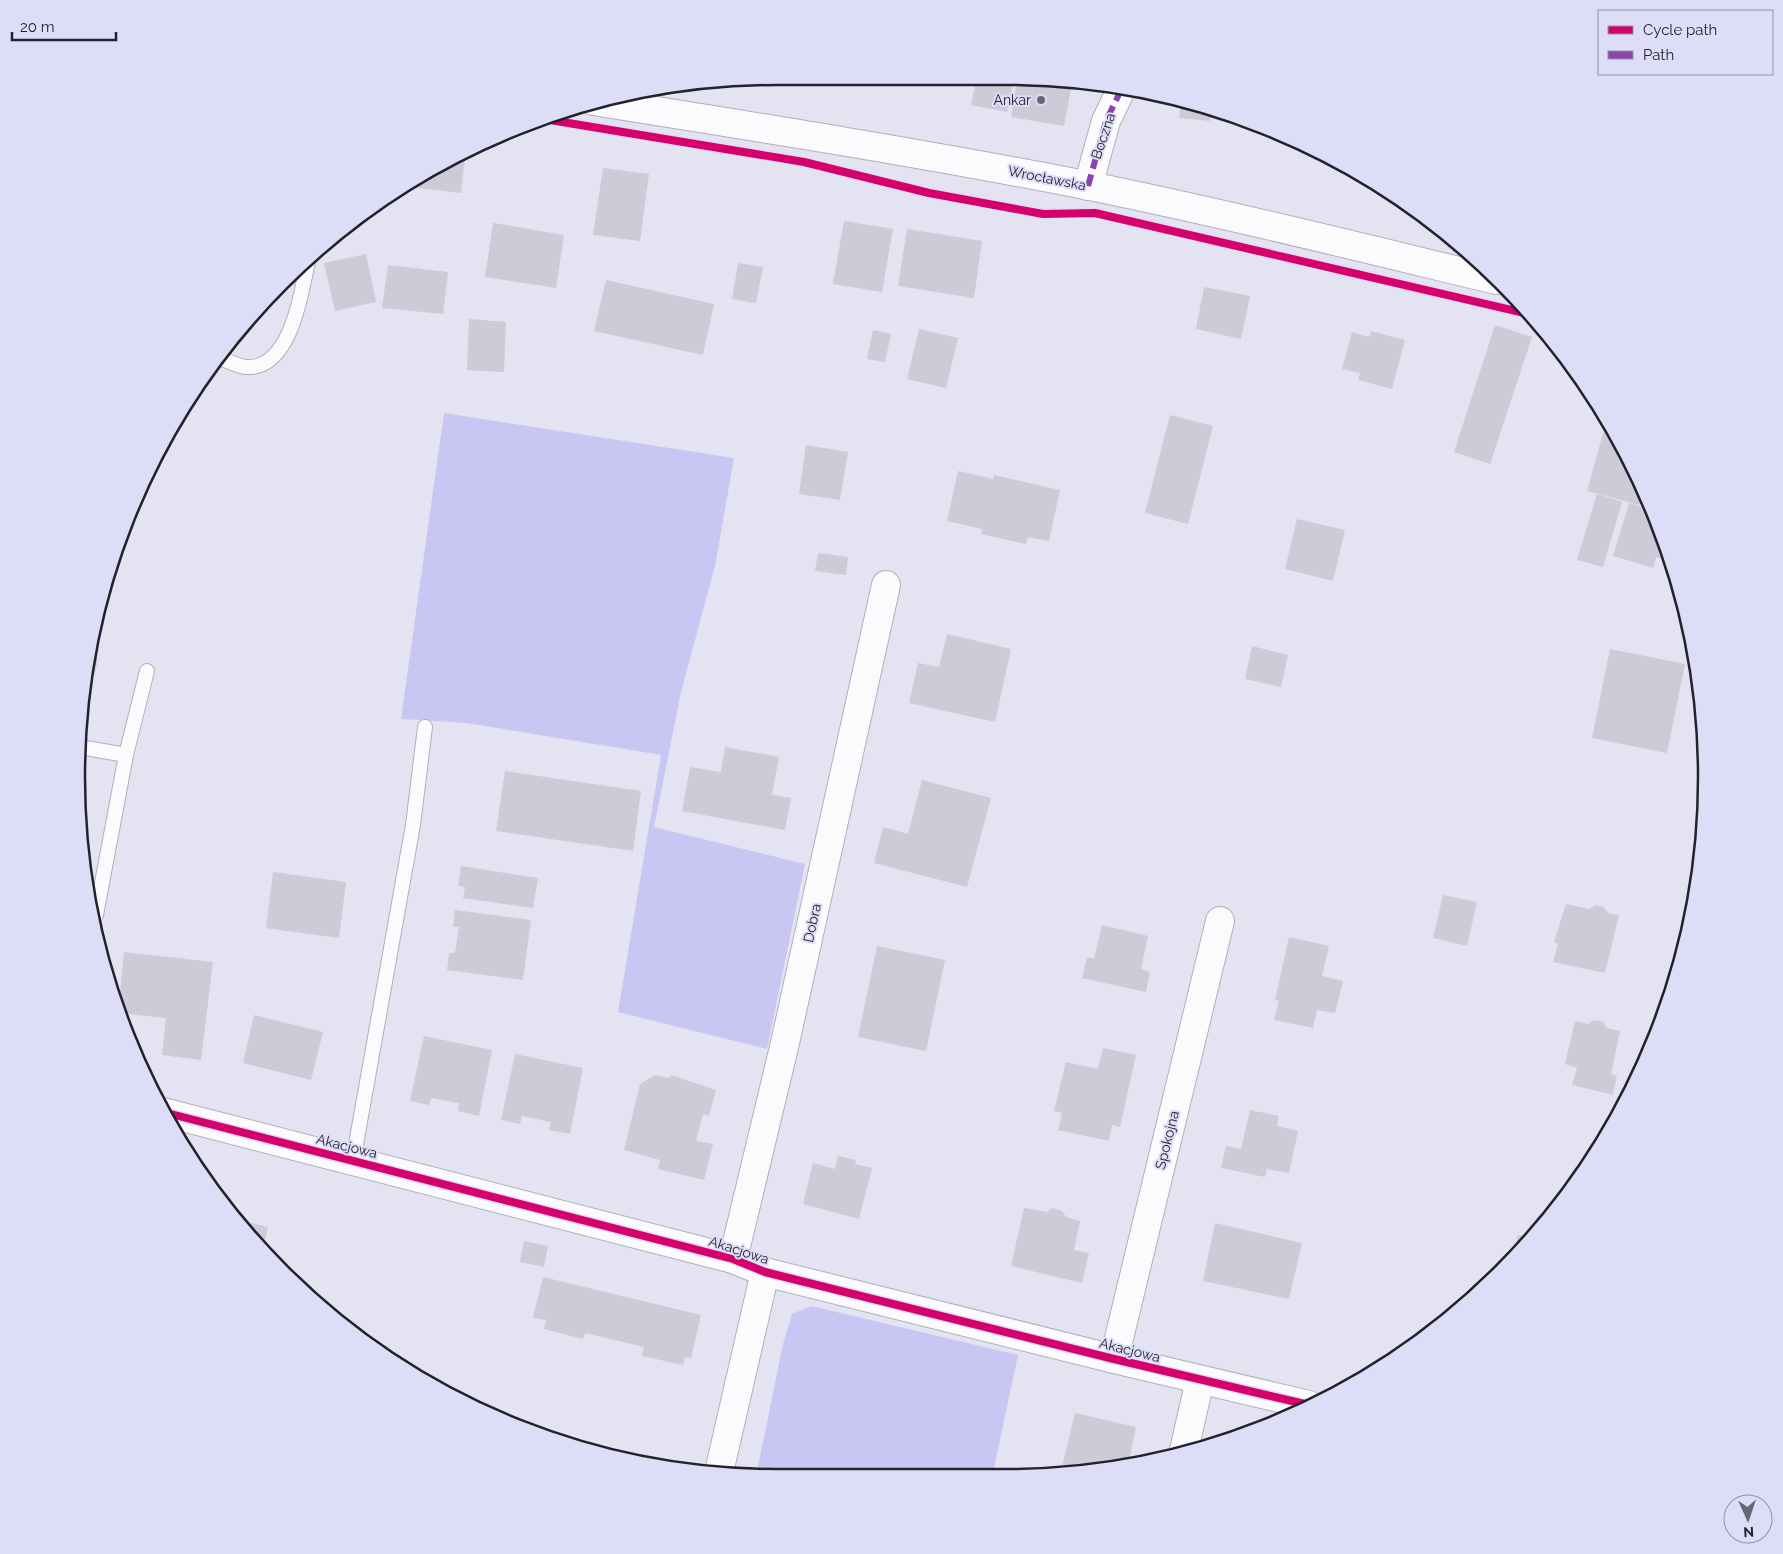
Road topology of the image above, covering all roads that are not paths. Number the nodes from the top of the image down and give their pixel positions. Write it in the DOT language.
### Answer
graph roads {
  1 [pos="1119,95"];
  2 [pos="615,105"];
  3 [pos="1088,186"];
  4 [pos="305,272"];
  5 [pos="1483,277"];
  6 [pos="225,360"];
  7 [pos="886,585"];
  8 [pos="148,671"];
  9 [pos="425,727"];
  10 [pos="86,748"];
  11 [pos="126,755"];
  12 [pos="97,908"];
  13 [pos="1220,921"];
  14 [pos="173,1115"];
  15 [pos="353,1161"];
  16 [pos="733,1259"];
  17 [pos="765,1272"];
  18 [pos="1114,1360"];
  19 [pos="1200,1380"];
  20 [pos="1300,1403"];
  21 [pos="1185,1445"];
  22 [pos="720,1467"];
  1 -- 3 [label="street, Boczna"];
  2 -- 3 [label="street, Wrocławska"];
  3 -- 5 [label="street, Wrocławska"];
  4 -- 6 [label="lane"];
  7 -- 16 [label="street, Dobra"];
  8 -- 11 [label="lane"];
  9 -- 15 [label="lane"];
  10 -- 11 [label="lane"];
  11 -- 12 [label="lane"];
  13 -- 18 [label="street, Spokojna"];
  14 -- 15 [label="street, Akacjowa"];
  15 -- 16 [label="street, Akacjowa"];
  16 -- 17 [label="street, Akacjowa"];
  17 -- 18 [label="street, Akacjowa"];
  17 -- 22 [label="street, Akacjowa"];
  18 -- 19 [label="street, Akacjowa"];
  19 -- 20 [label="street, Akacjowa"];
  19 -- 21 [label="street"];
}
